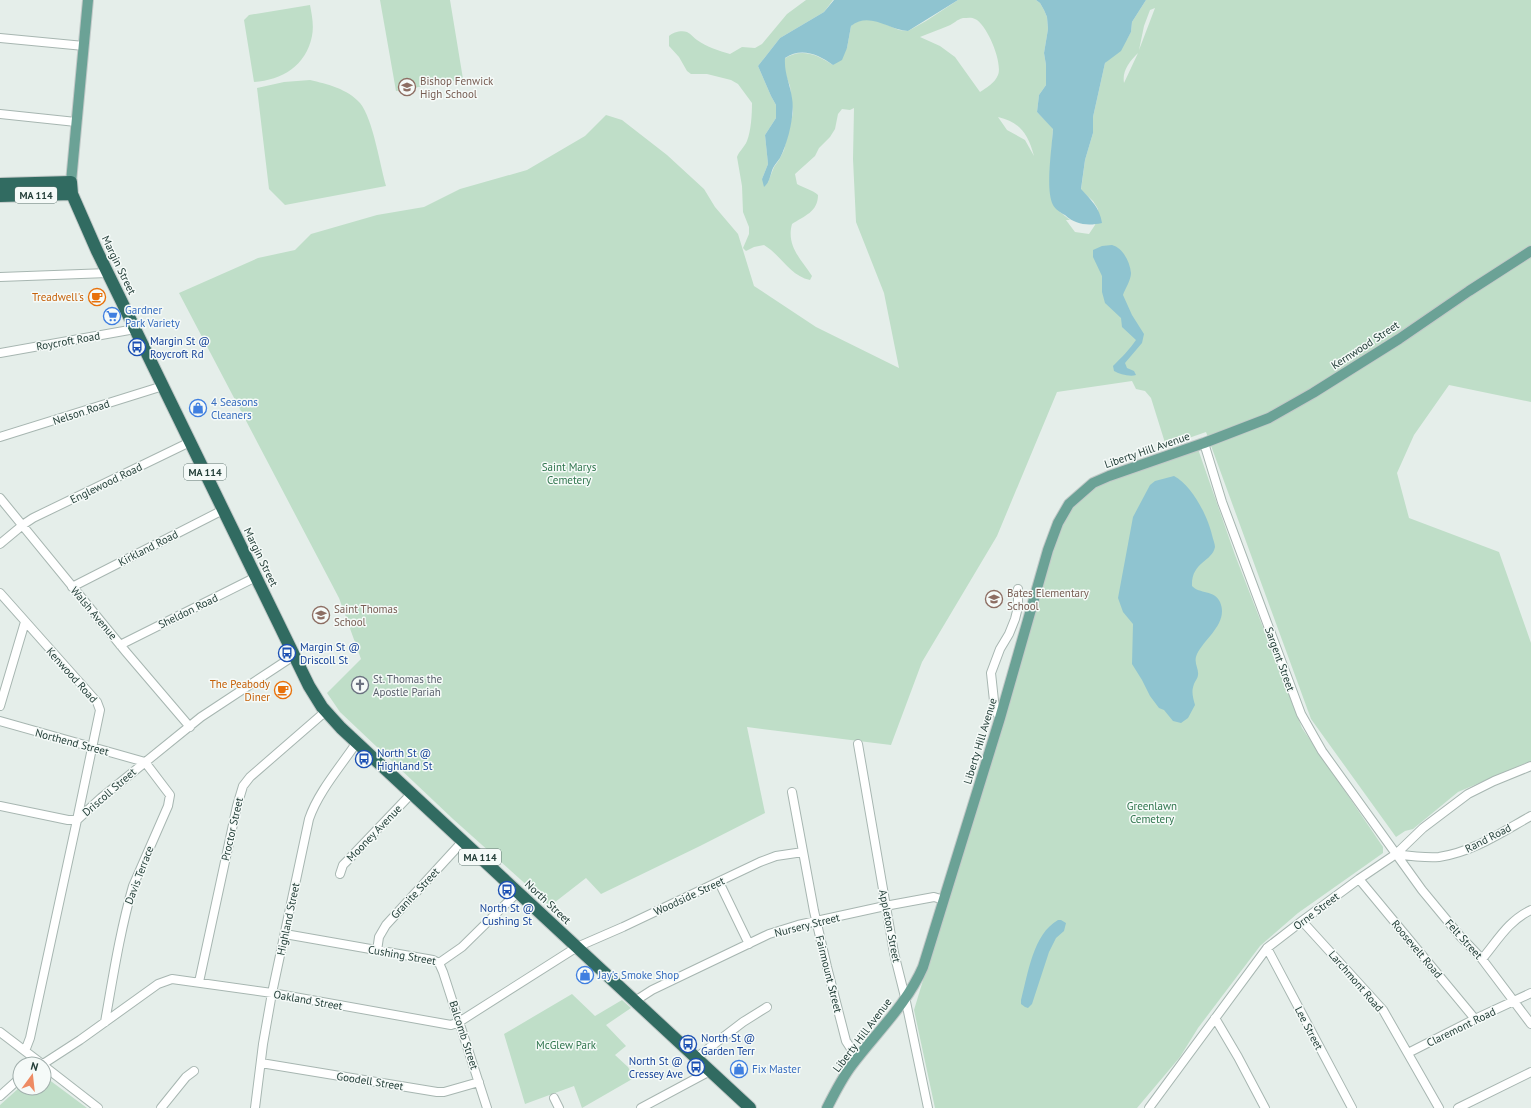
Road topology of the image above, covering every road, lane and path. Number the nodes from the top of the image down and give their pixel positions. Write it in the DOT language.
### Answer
graph roads {
  1 [pos="88,0"];
  2 [pos="0,38"];
  3 [pos="84,46"];
  4 [pos="0,114"];
  5 [pos="76,122"];
  6 [pos="71,182"];
  7 [pos="0,184"];
  8 [pos="72,194"];
  9 [pos="0,196"];
  10 [pos="1531,251"];
  11 [pos="108,273"];
  12 [pos="0,277"];
  13 [pos="135,329"];
  14 [pos="0,353"];
  15 [pos="163,386"];
  16 [pos="0,438"];
  17 [pos="190,442"];
  18 [pos="1204,443"];
  19 [pos="0,498"];
  20 [pos="224,510"];
  21 [pos="23,525"];
  22 [pos="0,544"];
  23 [pos="256,577"];
  24 [pos="72,586"];
  25 [pos="1018,589"];
  26 [pos="0,594"];
  27 [pos="25,622"];
  28 [pos="120,645"];
  29 [pos="295,655"];
  30 [pos="0,706"];
  31 [pos="327,713"];
  32 [pos="1000,718"];
  33 [pos="0,721"];
  34 [pos="190,727"];
  35 [pos="357,742"];
  36 [pos="858,744"];
  37 [pos="93,747"];
  38 [pos="145,762"];
  39 [pos="1531,766"];
  40 [pos="792,792"];
  41 [pos="412,793"];
  42 [pos="0,806"];
  43 [pos="1531,816"];
  44 [pos="77,820"];
  45 [pos="463,841"];
  46 [pos="803,852"];
  47 [pos="1396,854"];
  48 [pos="340,874"];
  49 [pos="1359,879"];
  50 [pos="720,882"];
  51 [pos="518,892"];
  52 [pos="944,900"];
  53 [pos="885,906"];
  54 [pos="1531,910"];
  55 [pos="1302,921"];
  56 [pos="816,922"];
  57 [pos="285,934"];
  58 [pos="749,944"];
  59 [pos="577,947"];
  60 [pos="1267,948"];
  61 [pos="377,951"];
  62 [pos="1482,959"];
  63 [pos="439,963"];
  64 [pos="199,982"];
  65 [pos="272,993"];
  66 [pos="1531,993"];
  67 [pos="905,997"];
  68 [pos="635,1001"];
  69 [pos="1514,1002"];
  70 [pos="767,1007"];
  71 [pos="1215,1018"];
  72 [pos="1475,1019"];
  73 [pos="105,1022"];
  74 [pos="459,1022"];
  75 [pos="1531,1024"];
  76 [pos="0,1032"];
  77 [pos="25,1051"];
  78 [pos="1408,1054"];
  79 [pos="31,1056"];
  80 [pos="52,1057"];
  81 [pos="696,1058"];
  82 [pos="857,1058"];
  83 [pos="261,1063"];
  84 [pos="194,1071"];
  85 [pos="710,1071"];
  86 [pos="52,1072"];
  87 [pos="1531,1072"];
  88 [pos="479,1082"];
  89 [pos="12,1085"];
  90 [pos="0,1096"];
  91 [pos="554,1098"];
  92 [pos="98,1108"];
  93 [pos="161,1108"];
  94 [pos="255,1108"];
  95 [pos="487,1108"];
  96 [pos="559,1108"];
  97 [pos="641,1108"];
  98 [pos="750,1108"];
  99 [pos="827,1108"];
  100 [pos="928,1108"];
  101 [pos="1149,1108"];
  102 [pos="1265,1108"];
  103 [pos="1352,1108"];
  104 [pos="1439,1108"];
  105 [pos="1458,1108"];
  1 -- 3 [label="main road, Margin Street"];
  2 -- 3 [label="street"];
  3 -- 5 [label="main road, Margin Street"];
  4 -- 5 [label="street"];
  5 -- 6 [label="main road, Margin Street"];
  6 -- 7 [label="highway, MA 114"];
  6 -- 8 [label="highway, Margin Street / MA 114"];
  8 -- 9 [label="highway, MA 114"];
  8 -- 11 [label="highway, Margin Street / MA 114"];
  10 -- 18 [label="main road, Kernwood Street"];
  11 -- 12 [label="street"];
  11 -- 13 [label="highway, Margin Street / MA 114"];
  13 -- 14 [label="street, Roycroft Road"];
  13 -- 15 [label="highway, Margin Street / MA 114"];
  15 -- 16 [label="street, Nelson Road"];
  15 -- 17 [label="highway, Margin Street / MA 114"];
  17 -- 20 [label="highway, Margin Street / MA 114"];
  17 -- 21 [label="street, Englewood Road"];
  18 -- 32 [label="main road, Liberty Hill Avenue"];
  18 -- 47 [label="street, Sargent Street"];
  19 -- 21 [label="street, Walsh Avenue"];
  20 -- 23 [label="highway, Margin Street / MA 114"];
  20 -- 24 [label="street, Kirkland Road"];
  21 -- 22 [label="street"];
  21 -- 24 [label="street, Walsh Avenue"];
  23 -- 28 [label="street, Sheldon Road"];
  23 -- 29 [label="highway, Margin Street / MA 114"];
  24 -- 28 [label="street, Walsh Avenue"];
  25 -- 32 [label="street"];
  26 -- 27 [label="street, Kenwood Road"];
  27 -- 30 [label="street"];
  27 -- 37 [label="street, Kenwood Road"];
  28 -- 34 [label="street, Walsh Avenue"];
  29 -- 31 [label="highway, Margin Street / MA 114"];
  29 -- 34 [label="street, Driscoll Street"];
  31 -- 35 [label="highway, North Street / MA 114"];
  31 -- 64 [label="street, Proctor Street"];
  32 -- 52 [label="main road, Liberty Hill Avenue"];
  33 -- 37 [label="street, Northend Street"];
  34 -- 38 [label="street, Driscoll Street"];
  35 -- 41 [label="highway, North Street / MA 114"];
  35 -- 57 [label="street, Highland Street"];
  36 -- 53 [label="street, Appleton Street"];
  37 -- 38 [label="street, Northend Street"];
  37 -- 44 [label="street, Kenwood Road"];
  38 -- 44 [label="street, Driscoll Street"];
  38 -- 73 [label="street, Davis Terrace"];
  39 -- 47 [label="street, Orne Street"];
  40 -- 46 [label="street, Fairmount Street"];
  41 -- 45 [label="highway, North Street / MA 114"];
  41 -- 48 [label="street, Mooney Avenue"];
  42 -- 44 [label="street"];
  43 -- 47 [label="street, Rand Road"];
  44 -- 77 [label="street, Driscoll Street"];
  45 -- 51 [label="highway, North Street / MA 114"];
  45 -- 61 [label="street, Granite Street"];
  46 -- 50 [label="street, Woodside Street"];
  46 -- 56 [label="street, Fairmount Street"];
  47 -- 49 [label="street, Orne Street"];
  47 -- 62 [label="street, Felt Street"];
  49 -- 55 [label="street, Orne Street"];
  49 -- 72 [label="street, Roosevelt Road"];
  50 -- 58 [label="street"];
  50 -- 59 [label="street, Woodside Street"];
  51 -- 59 [label="highway, North Street / MA 114"];
  51 -- 63 [label="street, Cushing Street"];
  52 -- 53 [label="street, Nursery Street"];
  52 -- 67 [label="main road, Liberty Hill Avenue"];
  53 -- 56 [label="street, Nursery Street"];
  53 -- 67 [label="street, Appleton Street"];
  54 -- 62 [label="street"];
  55 -- 60 [label="street, Orne Street"];
  55 -- 78 [label="street, Larchmont Road"];
  56 -- 58 [label="street, Nursery Street"];
  56 -- 82 [label="street, Fairmount Street"];
  57 -- 61 [label="street, Cushing Street"];
  57 -- 65 [label="street, Highland Street"];
  58 -- 68 [label="street, Nursery Street"];
  59 -- 68 [label="highway, North Street / MA 114"];
  59 -- 74 [label="street, Oakland Street"];
  60 -- 71 [label="street, Orne Street"];
  60 -- 103 [label="street, Lee Street"];
  61 -- 63 [label="street, Cushing Street"];
  62 -- 69 [label="street, Felt Street"];
  63 -- 74 [label="street, Balcomb Street"];
  64 -- 65 [label="street, Oakland Street"];
  64 -- 73 [label="street, Oakland Street"];
  65 -- 74 [label="street, Oakland Street"];
  65 -- 83 [label="street, Highland Street"];
  66 -- 69 [label="street, Claremont Road"];
  67 -- 82 [label="main road, Liberty Hill Avenue"];
  67 -- 100 [label="street, Appleton Street"];
  68 -- 81 [label="highway, North Street / MA 114"];
  69 -- 72 [label="street, Claremont Road"];
  69 -- 75 [label="street, Felt Street"];
  70 -- 81 [label="street"];
  71 -- 101 [label="street, Orne Street"];
  71 -- 102 [label="street"];
  72 -- 78 [label="street, Claremont Road"];
  73 -- 80 [label="street, Oakland Street"];
  74 -- 88 [label="street, Balcomb Street"];
  76 -- 77 [label="street"];
  77 -- 79 [label="street"];
  78 -- 104 [label="street, Larchmont Road"];
  81 -- 85 [label="highway, North Street / MA 114"];
  82 -- 99 [label="main road, Liberty Hill Avenue"];
  83 -- 88 [label="street, Goodell Street"];
  83 -- 94 [label="street, Highland Street"];
  84 -- 93 [label="street"];
  85 -- 97 [label="street"];
  85 -- 98 [label="highway, North Street / MA 114"];
  86 -- 92 [label="street"];
  87 -- 105 [label="street"];
  88 -- 95 [label="street, Balcomb Street"];
  89 -- 90 [label="street"];
  91 -- 96 [label="street"];
}
